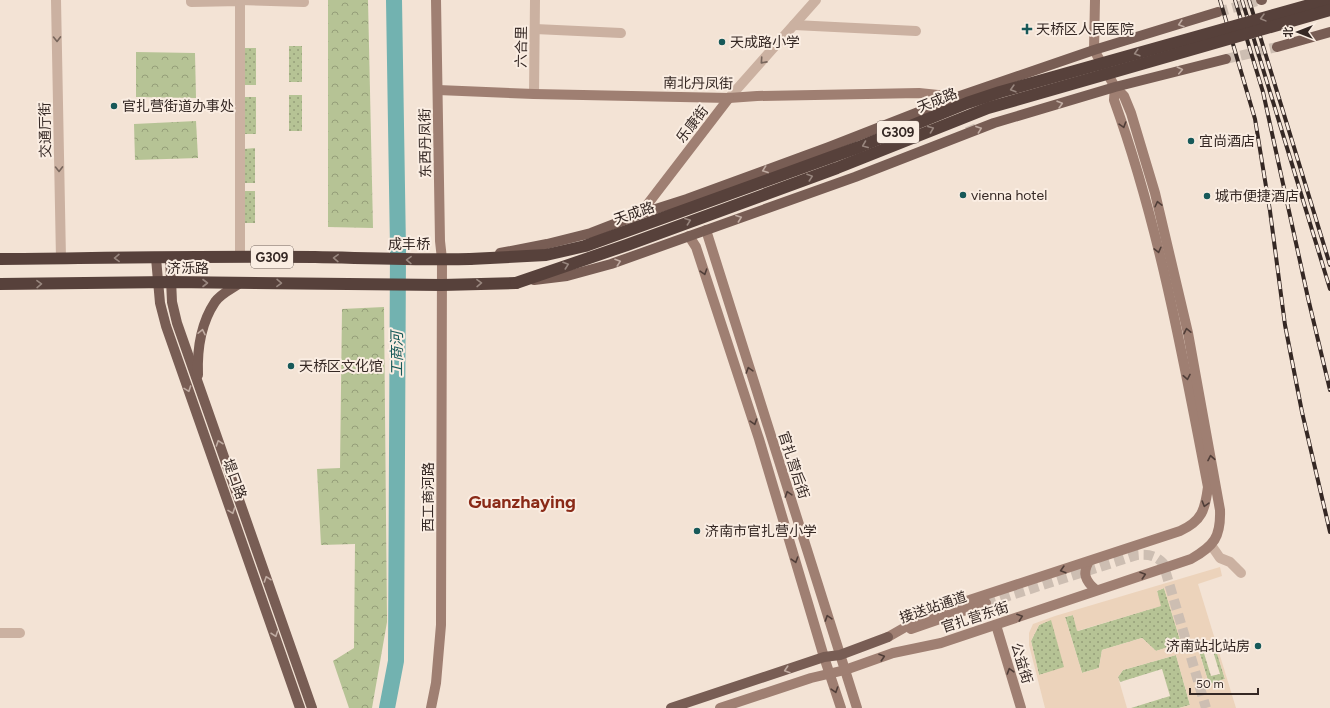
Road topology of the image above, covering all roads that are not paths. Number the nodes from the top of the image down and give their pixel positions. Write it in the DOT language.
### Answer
graph roads {
  1 [pos="56,0"];
  2 [pos="191,0"];
  3 [pos="436,0"];
  4 [pos="536,0"];
  5 [pos="816,0"];
  6 [pos="1096,0"];
  7 [pos="1327,0"];
  8 [pos="240,1"];
  9 [pos="304,2"];
  10 [pos="1330,10"];
  11 [pos="1218,12"];
  12 [pos="794,25"];
  13 [pos="535,29"];
  14 [pos="916,31"];
  15 [pos="1330,32"];
  16 [pos="621,33"];
  17 [pos="1276,47"];
  18 [pos="1094,50"];
  19 [pos="1226,59"];
  20 [pos="1115,87"];
  21 [pos="438,90"];
  22 [pos="534,94"];
  23 [pos="957,97"];
  24 [pos="729,98"];
  25 [pos="640,214"];
  26 [pos="706,230"];
  27 [pos="689,236"];
  28 [pos="170,257"];
  29 [pos="240,257"];
  30 [pos="61,258"];
  31 [pos="156,258"];
  32 [pos="0,259"];
  33 [pos="375,259"];
  34 [pos="442,259"];
  35 [pos="470,259"];
  36 [pos="157,282"];
  37 [pos="170,282"];
  38 [pos="240,283"];
  39 [pos="516,283"];
  40 [pos="0,284"];
  41 [pos="442,285"];
  42 [pos="199,385"];
  43 [pos="1211,545"];
  44 [pos="1088,563"];
  45 [pos="1241,573"];
  46 [pos="1096,590"];
  47 [pos="986,603"];
  48 [pos="996,625"];
  49 [pos="0,633"];
  50 [pos="20,633"];
  51 [pos="888,637"];
  52 [pos="840,655"];
  53 [pos="824,657"];
  54 [pos="844,670"];
  55 [pos="830,673"];
  56 [pos="300,708"];
  57 [pos="312,708"];
  58 [pos="431,708"];
  59 [pos="671,708"];
  60 [pos="720,708"];
  61 [pos="841,708"];
  62 [pos="857,708"];
  63 [pos="1021,708"];
  1 -- 30 [label="street, 交通厅街, one-way"];
  2 -- 8 [label="street"];
  3 -- 21 [label="main road, 东西丹凤街"];
  4 -- 13 [label="street, 六合里"];
  5 -- 12 [label="street, 乐康街"];
  6 -- 18 [label="main road"];
  7 -- 35 [label="highway, 天成路 / G309, one-way, bridge"];
  8 -- 9 [label="street"];
  8 -- 29 [label="street"];
  39 -- 10 [label="highway, 天成路 / G309, one-way, bridge"];
  11 -- 18 [label="main road, 天成路, one-way"];
  12 -- 14 [label="street"];
  12 -- 24 [label="street, 乐康街, one-way"];
  13 -- 16 [label="street"];
  13 -- 22 [label="street, 六合里"];
  15 -- 17 [label="main road"];
  18 -- 20 [label="main road"];
  18 -- 23 [label="main road, 天成路"];
  20 -- 19 [label="main road, 天成路, one-way"];
  26 -- 20 [label="main road, 天成路, one-way"];
  43 -- 20 [label="main road, 官扎营东街, one-way"];
  20 -- 44 [label="main road, 官扎营东街, one-way"];
  21 -- 22 [label="main road, 南北丹凤街"];
  21 -- 34 [label="main road, 东西丹凤街"];
  22 -- 24 [label="main road, 南北丹凤街"];
  23 -- 24 [label="main road, 南北丹凤街"];
  23 -- 25 [label="main road, 天成路, one-way"];
  24 -- 25 [label="main road, 乐康街"];
  25 -- 35 [label="main road, 天成路"];
  26 -- 27 [label="main road, 天成路"];
  52 -- 26 [label="main road, 官扎营后街, one-way"];
  39 -- 27 [label="main road, 天成路, one-way"];
  27 -- 53 [label="main road, 官扎营后街, one-way"];
  28 -- 29 [label="highway, 济泺路 / G309"];
  28 -- 31 [label="highway, 济泺路 / G309"];
  28 -- 37 [label="main road, 堤口路"];
  33 -- 29 [label="highway, 济泺路 / G309, one-way"];
  31 -- 30 [label="highway, 济泺路 / G309, one-way"];
  30 -- 32 [label="highway, 济泺路 / G309"];
  31 -- 36 [label="main road, 堤口路"];
  34 -- 33 [label="highway, 成丰桥 / G309, one-way"];
  34 -- 35 [label="highway, 天成路 / G309"];
  34 -- 41 [label="main road, 东西丹凤街"];
  36 -- 37 [label="highway, 济泺路 / G309"];
  40 -- 36 [label="highway, 济泺路 / G309, one-way"];
  36 -- 56 [label="main road, 堤口路, one-way"];
  37 -- 38 [label="highway, 济泺路 / G309, one-way"];
  37 -- 42 [label="main road, 堤口路"];
  38 -- 41 [label="highway, 济泺路 / G309, one-way"];
  42 -- 38 [label="main road, one-way"];
  41 -- 39 [label="highway, 天成路 / G309, one-way"];
  41 -- 58 [label="main road, 西工商河路"];
  57 -- 42 [label="main road, 堤口路, one-way"];
  43 -- 45 [label="street"];
  46 -- 43 [label="main road, 官扎营东街, one-way"];
  44 -- 46 [label="main road"];
  44 -- 51 [label="main road, 官扎营东街, one-way"];
  48 -- 46 [label="main road, 官扎营东街, one-way"];
  47 -- 51 [label="main road, 接送站通道"];
  54 -- 48 [label="main road, 官扎营东街, one-way"];
  63 -- 48 [label="main road, 公益街, one-way"];
  49 -- 50 [label="street"];
  51 -- 52 [label="main road, 官扎营东街"];
  52 -- 53 [label="main road, 官扎营东街"];
  52 -- 54 [label="main road, 官扎营后街"];
  53 -- 55 [label="main road, 官扎营后街"];
  53 -- 59 [label="main road, 官扎营东街, one-way"];
  54 -- 55 [label="main road, 官扎营东街"];
  54 -- 62 [label="main road, 官扎营后街"];
  55 -- 60 [label="main road, 官扎营东街"];
  55 -- 61 [label="main road, 官扎营后街, one-way"];
}
